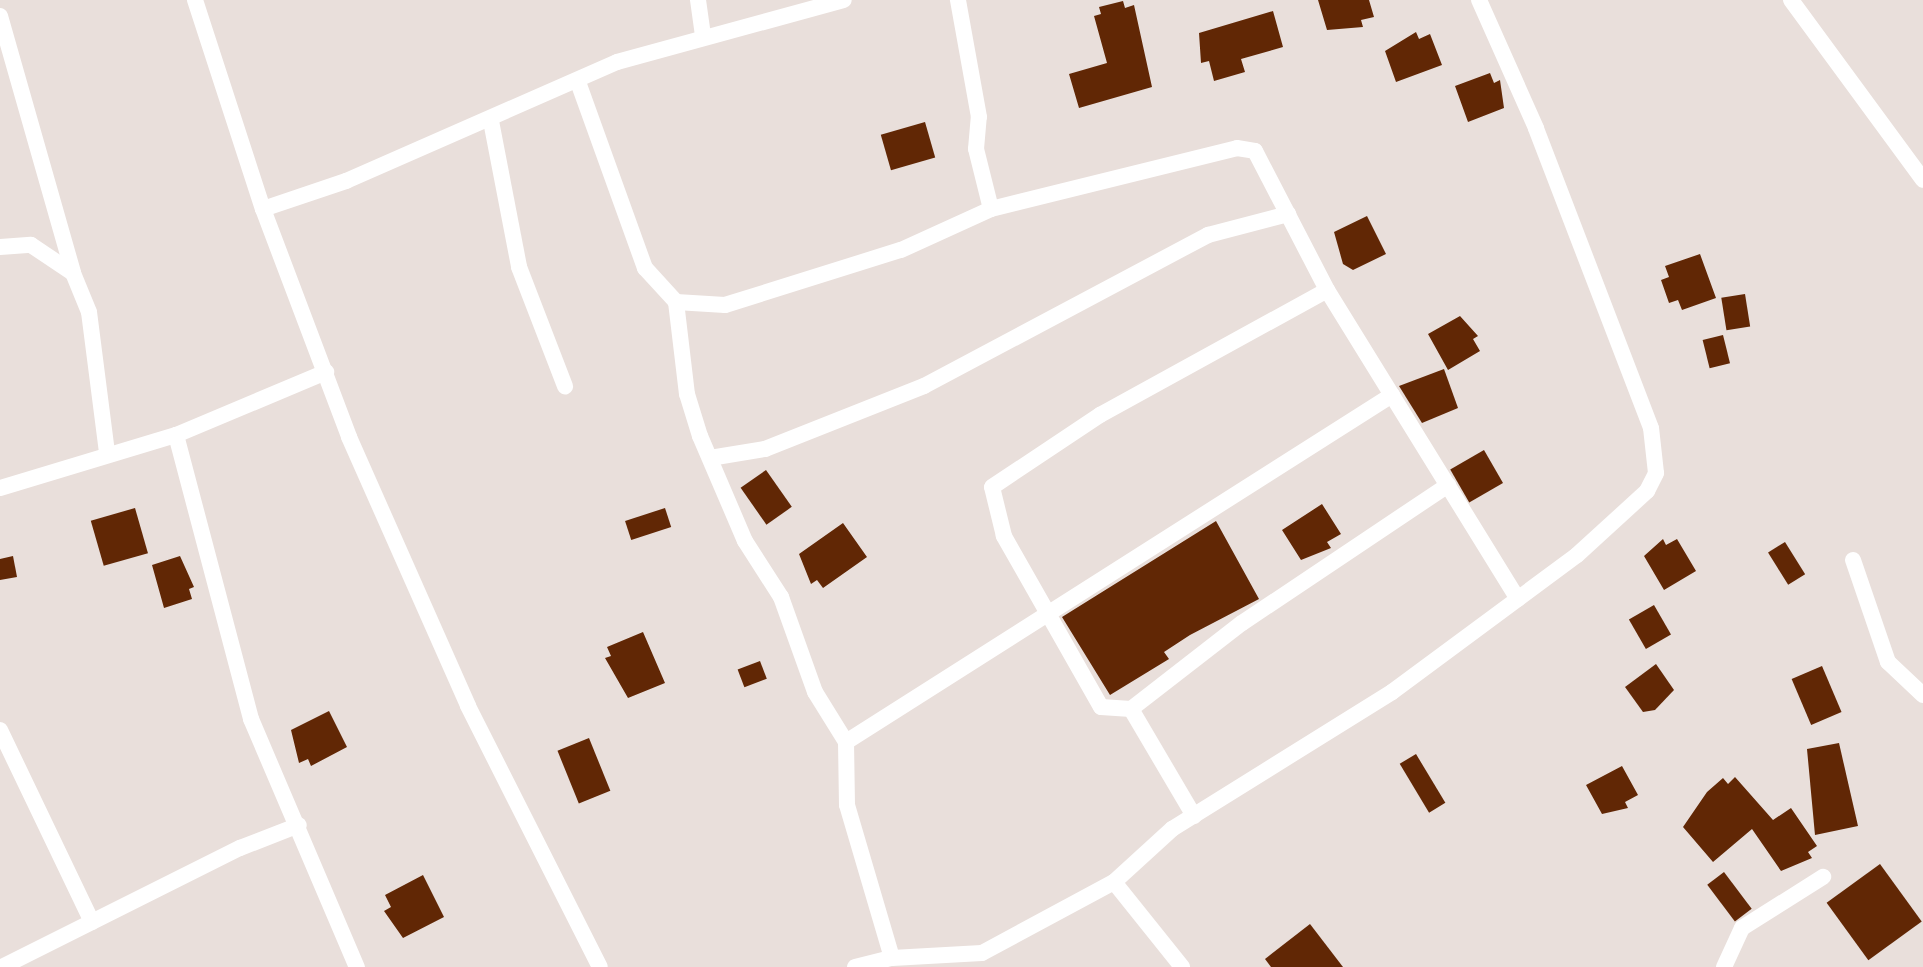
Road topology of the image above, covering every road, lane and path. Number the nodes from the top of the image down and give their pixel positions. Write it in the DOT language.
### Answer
graph roads {
  1 [pos="195,0"];
  2 [pos="698,0"];
  3 [pos="844,0"];
  4 [pos="958,0"];
  5 [pos="1479,0"];
  6 [pos="1791,0"];
  7 [pos="1,23"];
  8 [pos="703,37"];
  9 [pos="578,82"];
  10 [pos="491,121"];
  11 [pos="1923,180"];
  12 [pos="263,209"];
  13 [pos="991,209"];
  14 [pos="1288,215"];
  15 [pos="0,247"];
  16 [pos="73,273"];
  17 [pos="1327,290"];
  18 [pos="676,302"];
  19 [pos="326,372"];
  20 [pos="565,386"];
  21 [pos="1392,395"];
  22 [pos="176,435"];
  23 [pos="107,453"];
  24 [pos="710,458"];
  25 [pos="1448,485"];
  26 [pos="0,488"];
  27 [pos="1853,560"];
  28 [pos="1518,599"];
  29 [pos="1045,613"];
  30 [pos="1923,695"];
  31 [pos="1132,709"];
  32 [pos="0,730"];
  33 [pos="846,742"];
  34 [pos="1194,816"];
  35 [pos="299,825"];
  36 [pos="1823,877"];
  37 [pos="1114,882"];
  38 [pos="92,922"];
  39 [pos="892,958"];
  40 [pos="942,962"];
  41 [pos="2,967"];
  42 [pos="356,967"];
  43 [pos="600,967"];
  44 [pos="855,967"];
  45 [pos="1182,967"];
  46 [pos="1724,967"];
  1 -- 12 [label="street"];
  2 -- 8 [label="street"];
  3 -- 8 [label="street"];
  4 -- 13 [label="street"];
  5 -- 28 [label="street"];
  6 -- 11 [label="street"];
  7 -- 16 [label="street"];
  8 -- 9 [label="street"];
  9 -- 10 [label="street"];
  9 -- 18 [label="street"];
  10 -- 12 [label="street"];
  10 -- 20 [label="street"];
  12 -- 19 [label="street"];
  13 -- 14 [label="street"];
  13 -- 18 [label="street"];
  14 -- 17 [label="street"];
  14 -- 24 [label="street"];
  15 -- 16 [label="street"];
  16 -- 23 [label="street"];
  17 -- 21 [label="street"];
  17 -- 29 [label="street"];
  18 -- 24 [label="street"];
  19 -- 22 [label="street"];
  19 -- 43 [label="street"];
  21 -- 25 [label="street"];
  21 -- 29 [label="street"];
  22 -- 23 [label="street"];
  22 -- 35 [label="street"];
  23 -- 26 [label="street"];
  24 -- 33 [label="street"];
  25 -- 28 [label="street"];
  25 -- 31 [label="street"];
  27 -- 30 [label="street"];
  28 -- 34 [label="street"];
  29 -- 31 [label="street"];
  29 -- 33 [label="street"];
  31 -- 34 [label="street"];
  32 -- 38 [label="street"];
  33 -- 39 [label="street"];
  34 -- 37 [label="street"];
  35 -- 38 [label="street"];
  35 -- 42 [label="street"];
  36 -- 46 [label="street"];
  37 -- 40 [label="street"];
  37 -- 45 [label="street"];
  38 -- 41 [label="street"];
  39 -- 40 [label="street"];
  39 -- 44 [label="street"];
}
